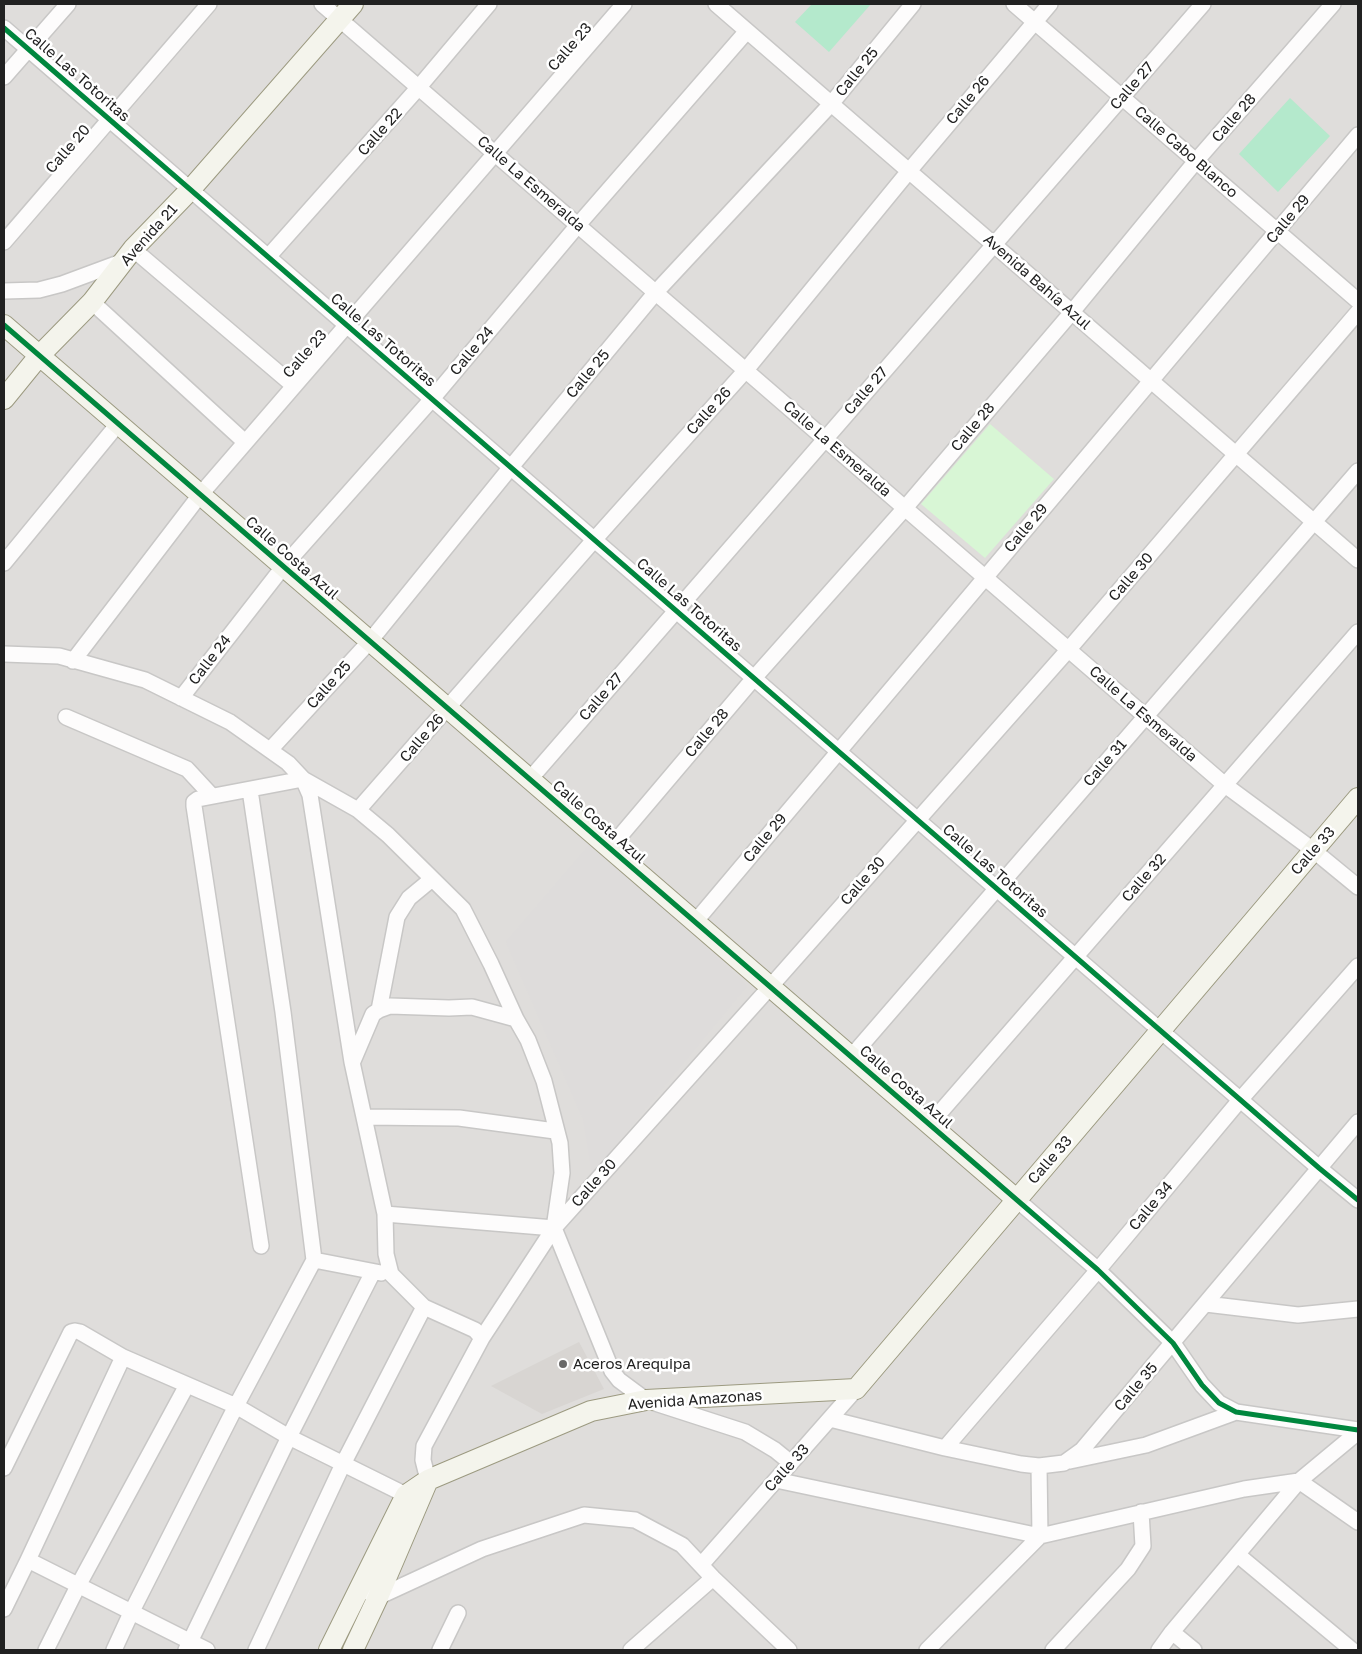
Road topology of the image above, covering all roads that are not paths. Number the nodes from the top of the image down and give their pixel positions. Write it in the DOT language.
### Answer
graph roads {
  1 [pos="68,4"];
  2 [pos="209,4"];
  3 [pos="322,4"];
  4 [pos="353,4"];
  5 [pos="489,4"];
  6 [pos="624,4"];
  7 [pos="716,4"];
  8 [pos="913,4"];
  9 [pos="1014,4"];
  10 [pos="1050,4"];
  11 [pos="1203,4"];
  12 [pos="1333,4"];
  13 [pos="340,19"];
  14 [pos="1034,22"];
  15 [pos="4,28"];
  16 [pos="747,31"];
  17 [pos="28,49"];
  18 [pos="4,77"];
  19 [pos="419,87"];
  20 [pos="1122,97"];
  21 [pos="831,104"];
  22 [pos="109,119"];
  23 [pos="1358,136"];
  24 [pos="495,153"];
  25 [pos="1196,161"];
  26 [pos="909,171"];
  27 [pos="190,190"];
  28 [pos="578,225"];
  29 [pos="1278,231"];
  30 [pos="4,242"];
  31 [pos="994,244"];
  32 [pos="128,255"];
  33 [pos="268,257"];
  34 [pos="4,291"];
  35 [pos="656,292"];
  36 [pos="1358,301"];
  37 [pos="92,302"];
  38 [pos="1072,312"];
  39 [pos="1358,312"];
  40 [pos="4,325"];
  41 [pos="346,325"];
  42 [pos="40,356"];
  43 [pos="746,370"];
  44 [pos="1151,381"];
  45 [pos="294,386"];
  46 [pos="4,399"];
  47 [pos="432,399"];
  48 [pos="118,424"];
  49 [pos="825,439"];
  50 [pos="245,442"];
  51 [pos="1236,454"];
  52 [pos="510,467"];
  53 [pos="1358,471"];
  54 [pos="200,495"];
  55 [pos="905,508"];
  56 [pos="1314,522"];
  57 [pos="594,540"];
  58 [pos="1358,560"];
  59 [pos="4,564"];
  60 [pos="284,567"];
  61 [pos="985,577"];
  62 [pos="676,610"];
  63 [pos="1358,632"];
  64 [pos="370,641"];
  65 [pos="1069,649"];
  66 [pos="4,654"];
  67 [pos="74,660"];
  68 [pos="754,678"];
  69 [pos="181,698"];
  70 [pos="448,708"];
  71 [pos="1146,716"];
  72 [pos="66,717"];
  73 [pos="270,750"];
  74 [pos="838,752"];
  75 [pos="303,779"];
  76 [pos="530,779"];
  77 [pos="1225,785"];
  78 [pos="250,790"];
  79 [pos="212,796"];
  80 [pos="1358,798"];
  81 [pos="358,810"];
  82 [pos="917,820"];
  83 [pos="610,848"];
  84 [pos="1313,850"];
  85 [pos="432,879"];
  86 [pos="1358,887"];
  87 [pos="996,888"];
  88 [pos="695,922"];
  89 [pos="1075,957"];
  90 [pos="1358,966"];
  91 [pos="770,987"];
  92 [pos="379,1010"];
  93 [pos="516,1019"];
  94 [pos="1161,1031"];
  95 [pos="851,1056"];
  96 [pos="352,1062"];
  97 [pos="1240,1100"];
  98 [pos="364,1117"];
  99 [pos="1358,1122"];
  100 [pos="930,1124"];
  101 [pos="555,1131"];
  102 [pos="1319,1168"];
  103 [pos="1016,1199"];
  104 [pos="1358,1200"];
  105 [pos="385,1214"];
  106 [pos="554,1228"];
  107 [pos="261,1246"];
  108 [pos="314,1260"];
  109 [pos="1098,1270"];
  110 [pos="373,1272"];
  111 [pos="391,1274"];
  112 [pos="1206,1304"];
  113 [pos="424,1307"];
  114 [pos="1358,1309"];
  115 [pos="482,1338"];
  116 [pos="1173,1343"];
  117 [pos="124,1357"];
  118 [pos="187,1385"];
  119 [pos="856,1389"];
  120 [pos="646,1400"];
  121 [pos="236,1406"];
  122 [pos="1236,1412"];
  123 [pos="830,1419"];
  124 [pos="1358,1431"];
  125 [pos="289,1437"];
  126 [pos="945,1448"];
  127 [pos="1064,1462"];
  128 [pos="791,1463"];
  129 [pos="343,1464"];
  130 [pos="1039,1466"];
  131 [pos="4,1468"];
  132 [pos="428,1480"];
  133 [pos="776,1480"];
  134 [pos="1299,1481"];
  135 [pos="406,1495"];
  136 [pos="1141,1512"];
  137 [pos="1358,1522"];
  138 [pos="1040,1536"];
  139 [pos="1238,1555"];
  140 [pos="28,1560"];
  141 [pos="701,1565"];
  142 [pos="713,1578"];
  143 [pos="78,1586"];
  144 [pos="360,1588"];
  145 [pos="378,1597"];
  146 [pos="4,1609"];
  147 [pos="131,1613"];
  148 [pos="458,1613"];
  149 [pos="1172,1632"];
  150 [pos="188,1646"];
  151 [pos="46,1650"];
  152 [pos="114,1650"];
  153 [pos="207,1650"];
  154 [pos="256,1650"];
  155 [pos="329,1650"];
  156 [pos="353,1650"];
  157 [pos="440,1650"];
  158 [pos="631,1650"];
  159 [pos="789,1650"];
  160 [pos="927,1650"];
  161 [pos="1053,1650"];
  162 [pos="1159,1650"];
  163 [pos="1194,1650"];
  164 [pos="1352,1650"];
  1 -- 17 [label="street"];
  2 -- 22 [label="street, Calle 20"];
  3 -- 13 [label="street, Calle La Esmeralda"];
  4 -- 13 [label="street, Avenida 21"];
  5 -- 19 [label="street, Calle 22"];
  6 -- 24 [label="street, Calle 23"];
  7 -- 16 [label="street, Avenida Bahía Azul"];
  8 -- 21 [label="street, Calle 25"];
  9 -- 14 [label="street, Calle Cabo Blanco"];
  10 -- 14 [label="street, Calle 26"];
  11 -- 20 [label="street, Calle 27"];
  12 -- 25 [label="street, Calle 28"];
  13 -- 19 [label="street, Calle La Esmeralda"];
  13 -- 27 [label="street, Avenida 21"];
  14 -- 20 [label="street, Calle Cabo Blanco"];
  14 -- 26 [label="street, Calle 26"];
  15 -- 17 [label="street, Calle Las Totoritas"];
  16 -- 21 [label="street, Avenida Bahía Azul"];
  16 -- 28 [label="street, Calle 24"];
  17 -- 18 [label="street"];
  17 -- 22 [label="street, Calle Las Totoritas"];
  19 -- 24 [label="street, Calle La Esmeralda"];
  19 -- 33 [label="street, Calle 22"];
  20 -- 25 [label="street, Calle Cabo Blanco"];
  20 -- 31 [label="street, Calle 27"];
  21 -- 26 [label="street, Avenida Bahía Azul"];
  21 -- 35 [label="street, Calle 25"];
  22 -- 27 [label="street, Calle Las Totoritas"];
  22 -- 30 [label="street, Calle 20"];
  23 -- 29 [label="street, Calle 29"];
  24 -- 28 [label="street, Calle La Esmeralda"];
  24 -- 41 [label="street, Calle 23"];
  25 -- 29 [label="street, Calle Cabo Blanco"];
  25 -- 38 [label="street, Calle 28"];
  26 -- 31 [label="street, Avenida Bahía Azul"];
  26 -- 43 [label="street, Calle 26"];
  27 -- 32 [label="street, Avenida 21"];
  27 -- 33 [label="street, Calle Las Totoritas"];
  28 -- 35 [label="street, Calle La Esmeralda"];
  28 -- 47 [label="street, Calle 24"];
  29 -- 36 [label="street, Calle Cabo Blanco"];
  29 -- 44 [label="street, Calle 29"];
  31 -- 38 [label="street, Avenida Bahía Azul"];
  31 -- 49 [label="street, Calle 27"];
  32 -- 34 [label="street"];
  32 -- 37 [label="street, Avenida 21"];
  32 -- 45 [label="street"];
  33 -- 41 [label="street, Calle Las Totoritas"];
  35 -- 43 [label="street, Calle La Esmeralda"];
  35 -- 52 [label="street, Calle 25"];
  37 -- 42 [label="street, Avenida 21"];
  37 -- 50 [label="street"];
  38 -- 44 [label="street, Avenida Bahía Azul"];
  38 -- 55 [label="street, Calle 28"];
  39 -- 51 [label="street, Calle 30"];
  40 -- 42 [label="street, Calle Costa Azul"];
  41 -- 45 [label="street, Calle 23"];
  41 -- 47 [label="street, Calle Las Totoritas"];
  42 -- 46 [label="street, Avenida 21"];
  42 -- 48 [label="street, Calle Costa Azul"];
  43 -- 49 [label="street, Calle La Esmeralda"];
  43 -- 57 [label="street, Calle 26"];
  44 -- 51 [label="street, Avenida Bahía Azul"];
  44 -- 61 [label="street, Calle 29"];
  45 -- 50 [label="street, Calle 23"];
  47 -- 52 [label="street, Calle Las Totoritas"];
  47 -- 60 [label="street, Calle 24"];
  48 -- 54 [label="street, Calle Costa Azul"];
  48 -- 59 [label="street"];
  49 -- 55 [label="street, Calle La Esmeralda"];
  49 -- 62 [label="street, Calle 27"];
  50 -- 54 [label="street, Calle 23"];
  51 -- 56 [label="street, Avenida Bahía Azul"];
  51 -- 65 [label="street, Calle 30"];
  52 -- 57 [label="street, Calle Las Totoritas"];
  52 -- 64 [label="street, Calle 25"];
  53 -- 56 [label="street, Calle 31"];
  54 -- 60 [label="street, Calle Costa Azul"];
  54 -- 67 [label="street, Calle 23"];
  55 -- 61 [label="street, Calle La Esmeralda"];
  55 -- 68 [label="street, Calle 28"];
  56 -- 58 [label="street, Avenida Bahía Azul"];
  56 -- 71 [label="street, Calle 31"];
  57 -- 62 [label="street, Calle Las Totoritas"];
  57 -- 70 [label="street, Calle 26"];
  60 -- 64 [label="street, Calle Costa Azul"];
  60 -- 69 [label="street, Calle 24"];
  61 -- 65 [label="street, Calle La Esmeralda"];
  61 -- 74 [label="street, Calle 29"];
  62 -- 68 [label="street, Calle Las Totoritas"];
  62 -- 76 [label="street, Calle 27"];
  63 -- 77 [label="street, Calle 32"];
  64 -- 70 [label="street, Calle Costa Azul"];
  64 -- 73 [label="street, Calle 25"];
  65 -- 71 [label="street, Calle La Esmeralda"];
  65 -- 82 [label="street, Calle 30"];
  66 -- 67 [label="street"];
  67 -- 69 [label="street"];
  68 -- 74 [label="street, Calle Las Totoritas"];
  68 -- 83 [label="street, Calle 28"];
  69 -- 73 [label="street"];
  70 -- 76 [label="street, Calle Costa Azul"];
  70 -- 81 [label="street, Calle 26"];
  71 -- 77 [label="street, Calle La Esmeralda"];
  71 -- 87 [label="street, Calle 31"];
  72 -- 79 [label="street"];
  73 -- 75 [label="street"];
  74 -- 82 [label="street, Calle Las Totoritas"];
  74 -- 88 [label="street, Calle 29"];
  75 -- 78 [label="street"];
  75 -- 81 [label="street"];
  75 -- 96 [label="street"];
  76 -- 83 [label="street, Calle Costa Azul"];
  77 -- 84 [label="street, Calle La Esmeralda"];
  77 -- 89 [label="street, Calle 32"];
  78 -- 79 [label="street"];
  78 -- 108 [label="street"];
  79 -- 107 [label="street"];
  80 -- 84 [label="street, Calle 33"];
  81 -- 85 [label="street"];
  82 -- 87 [label="street, Calle Las Totoritas"];
  82 -- 91 [label="street, Calle 30"];
  83 -- 88 [label="street, Calle Costa Azul"];
  84 -- 86 [label="street, Calle La Esmeralda"];
  84 -- 94 [label="street, Calle 33"];
  85 -- 92 [label="street"];
  85 -- 93 [label="street"];
  87 -- 89 [label="street, Calle Las Totoritas"];
  87 -- 95 [label="street, Calle 31"];
  88 -- 91 [label="street, Calle Costa Azul"];
  89 -- 94 [label="street, Calle Las Totoritas"];
  89 -- 100 [label="street, Calle 32"];
  90 -- 97 [label="street, Calle 34"];
  91 -- 95 [label="street, Calle Costa Azul"];
  91 -- 106 [label="street, Calle 30"];
  92 -- 93 [label="street"];
  92 -- 96 [label="street"];
  93 -- 101 [label="street"];
  94 -- 97 [label="street, Calle Las Totoritas"];
  94 -- 103 [label="street, Calle 33"];
  95 -- 100 [label="street, Calle Costa Azul"];
  96 -- 98 [label="street"];
  97 -- 102 [label="street, Calle Las Totoritas"];
  97 -- 109 [label="street, Calle 34"];
  98 -- 101 [label="street"];
  98 -- 105 [label="street"];
  99 -- 102 [label="street, Calle 35"];
  100 -- 103 [label="street, Calle Costa Azul"];
  101 -- 106 [label="street"];
  102 -- 104 [label="street, Calle Las Totoritas"];
  102 -- 112 [label="street, Calle 35"];
  103 -- 109 [label="street, Calle Costa Azul"];
  103 -- 119 [label="street, Calle 33"];
  105 -- 106 [label="street"];
  105 -- 111 [label="street"];
  106 -- 115 [label="street, Calle 30"];
  106 -- 120 [label="street"];
  108 -- 110 [label="street"];
  108 -- 121 [label="street"];
  109 -- 116 [label="street, Calle Costa Azul"];
  109 -- 126 [label="street, Calle 34"];
  110 -- 111 [label="street"];
  110 -- 125 [label="street"];
  111 -- 113 [label="street"];
  112 -- 114 [label="street"];
  112 -- 116 [label="street, Calle 35"];
  113 -- 115 [label="street"];
  113 -- 129 [label="street"];
  115 -- 132 [label="street, Calle 30"];
  116 -- 122 [label="street, Calle Costa Azul"];
  116 -- 127 [label="street, Calle 35"];
  117 -- 118 [label="street"];
  117 -- 131 [label="street"];
  117 -- 140 [label="street"];
  118 -- 121 [label="street"];
  118 -- 143 [label="street"];
  119 -- 120 [label="street, Avenida Amazonas"];
  119 -- 123 [label="street, Calle 33"];
  120 -- 128 [label="street"];
  120 -- 132 [label="street, Avenida Amazonas"];
  121 -- 125 [label="street"];
  121 -- 147 [label="street"];
  122 -- 124 [label="street"];
  122 -- 127 [label="street"];
  123 -- 126 [label="street, Calle 35"];
  123 -- 128 [label="street, Calle 33"];
  124 -- 134 [label="street"];
  125 -- 129 [label="street"];
  125 -- 150 [label="street"];
  126 -- 130 [label="street, Calle 35"];
  127 -- 130 [label="street, Calle 35"];
  128 -- 133 [label="street, Calle 33"];
  129 -- 135 [label="street"];
  129 -- 154 [label="street"];
  130 -- 138 [label="street"];
  132 -- 135 [label="street, Avenida Amazonas"];
  132 -- 145 [label="street"];
  133 -- 138 [label="street"];
  133 -- 141 [label="street, Calle 33"];
  134 -- 136 [label="street"];
  134 -- 137 [label="street"];
  134 -- 139 [label="street"];
  135 -- 144 [label="street, Avenida Amazonas"];
  136 -- 138 [label="street"];
  136 -- 161 [label="street"];
  138 -- 160 [label="street"];
  139 -- 149 [label="street"];
  139 -- 164 [label="street"];
  140 -- 143 [label="street"];
  140 -- 146 [label="street"];
  141 -- 142 [label="street"];
  141 -- 145 [label="street"];
  142 -- 158 [label="street"];
  142 -- 159 [label="street"];
  143 -- 147 [label="street"];
  143 -- 151 [label="street"];
  144 -- 145 [label="street"];
  144 -- 155 [label="street, Avenida Amazonas"];
  145 -- 156 [label="street"];
  147 -- 150 [label="street"];
  147 -- 152 [label="street"];
  148 -- 157 [label="street"];
  149 -- 162 [label="street"];
  149 -- 163 [label="street"];
  150 -- 153 [label="street"];
}
